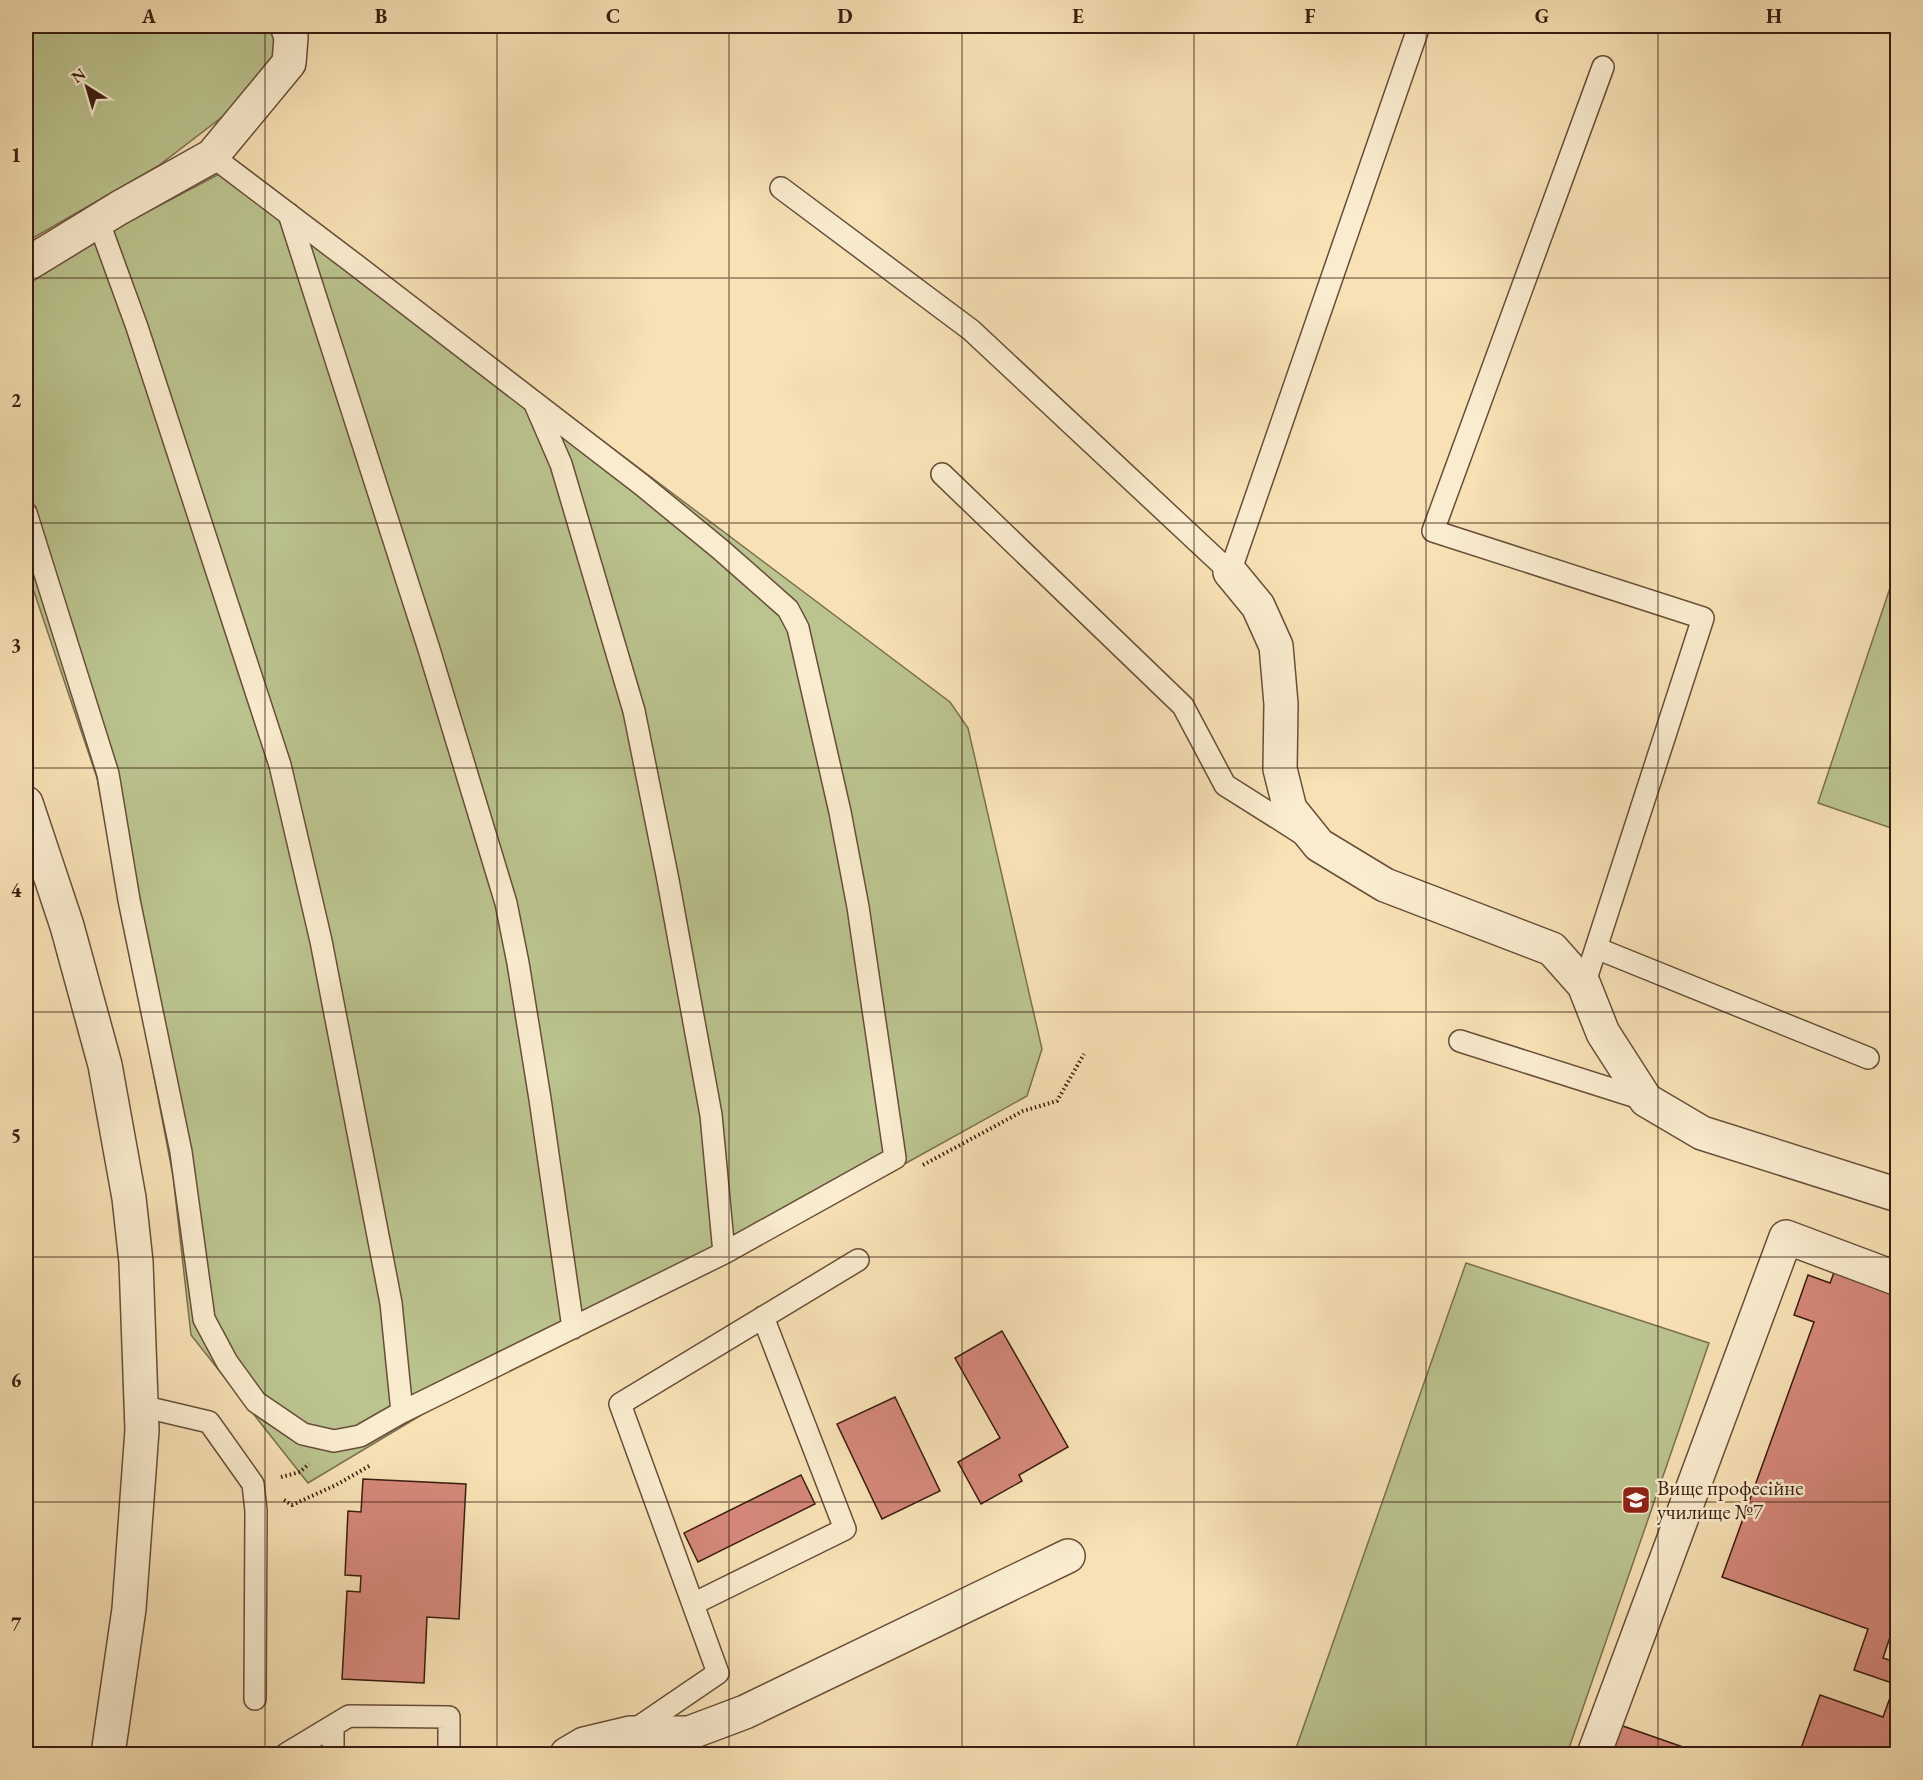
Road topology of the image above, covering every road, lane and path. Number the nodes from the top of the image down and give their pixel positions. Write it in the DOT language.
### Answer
graph roads {
  1 [pos="287,26"];
  2 [pos="1419,26"];
  3 [pos="1604,68"];
  4 [pos="212,156"];
  5 [pos="781,188"];
  6 [pos="289,214"];
  7 [pos="98,220"];
  8 [pos="26,265"];
  9 [pos="535,404"];
  10 [pos="942,474"];
  11 [pos="26,513"];
  12 [pos="1230,572"];
  13 [pos="26,803"];
  14 [pos="1319,845"];
  15 [pos="1596,948"];
  16 [pos="1584,985"];
  17 [pos="1460,1041"];
  18 [pos="1868,1058"];
  19 [pos="1646,1100"];
  20 [pos="1898,1196"];
  21 [pos="724,1253"];
  22 [pos="858,1260"];
  23 [pos="1898,1279"];
  24 [pos="763,1317"];
  25 [pos="573,1328"];
  26 [pos="141,1406"];
  27 [pos="402,1412"];
  28 [pos="1068,1556"];
  29 [pos="693,1604"];
  30 [pos="255,1699"];
  31 [pos="333,1726"];
  32 [pos="637,1744"];
  33 [pos="108,1755"];
  34 [pos="286,1755"];
  35 [pos="333,1755"];
  36 [pos="449,1755"];
  37 [pos="567,1755"];
  38 [pos="1594,1755"];
  1 -- 4 [label="street"];
  2 -- 12 [label="lane"];
  3 -- 15 [label="lane"];
  4 -- 6 [label="lane"];
  4 -- 7 [label="street"];
  5 -- 12 [label="lane"];
  6 -- 9 [label="lane"];
  6 -- 25 [label="lane"];
  7 -- 8 [label="street"];
  7 -- 27 [label="lane"];
  9 -- 21 [label="lane"];
  9 -- 21 [label="lane"];
  10 -- 14 [label="lane"];
  11 -- 27 [label="lane"];
  12 -- 14 [label="street"];
  13 -- 26 [label="street"];
  14 -- 16 [label="street"];
  15 -- 16 [label="lane"];
  15 -- 18 [label="lane"];
  16 -- 19 [label="street"];
  17 -- 19 [label="lane"];
  19 -- 20 [label="street"];
  21 -- 25 [label="lane"];
  22 -- 24 [label="lane"];
  23 -- 38 [label="street"];
  24 -- 29 [label="lane"];
  24 -- 29 [label="lane"];
  25 -- 27 [label="lane"];
  26 -- 30 [label="lane"];
  26 -- 33 [label="street"];
  28 -- 32 [label="street"];
  29 -- 32 [label="lane"];
  31 -- 34 [label="lane"];
  31 -- 35 [label="lane"];
  31 -- 36 [label="lane"];
  32 -- 37 [label="street"];
}
